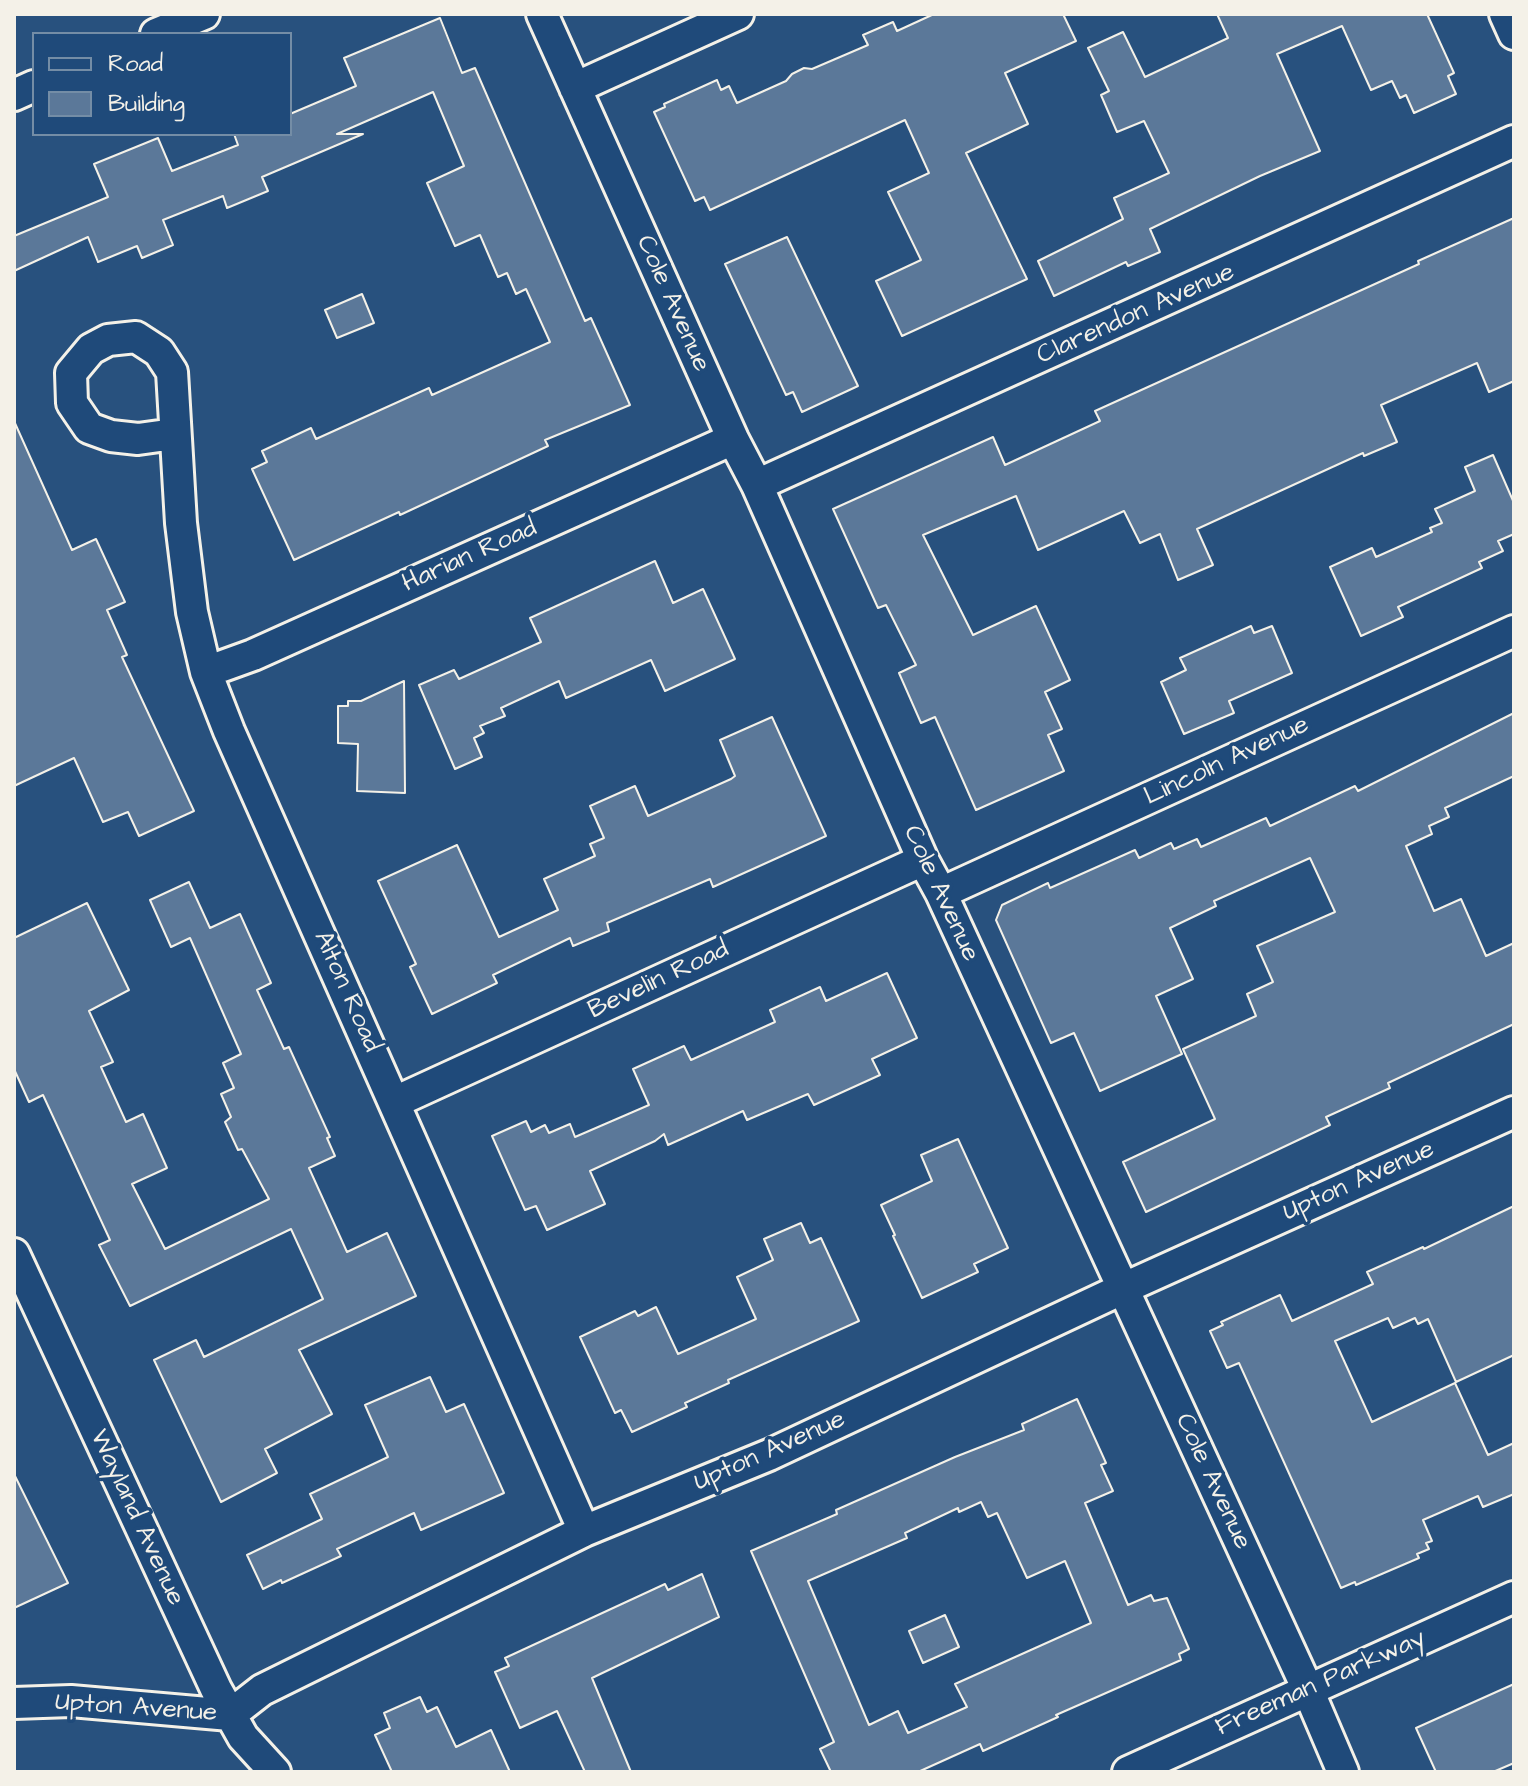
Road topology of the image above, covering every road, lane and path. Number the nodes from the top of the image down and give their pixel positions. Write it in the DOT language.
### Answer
graph roads {
  1 [pos="204,14"];
  2 [pos="542,14"];
  3 [pos="738,14"];
  4 [pos="1505,14"];
  5 [pos="161,32"];
  6 [pos="1514,34"];
  7 [pos="575,88"];
  8 [pos="1514,141"];
  9 [pos="174,434"];
  10 [pos="733,439"];
  11 [pos="757,485"];
  12 [pos="1514,631"];
  13 [pos="206,672"];
  14 [pos="923,860"];
  15 [pos="941,893"];
  16 [pos="395,1102"];
  17 [pos="1514,1112"];
  18 [pos="14,1254"];
  19 [pos="1122,1289"];
  20 [pos="584,1531"];
  21 [pos="1514,1597"];
  22 [pos="1308,1690"];
  23 [pos="14,1703"];
  24 [pos="230,1715"];
  25 [pos="275,1772"];
  26 [pos="1128,1772"];
  27 [pos="1343,1772"];
  1 -- 5 [label="street"];
  2 -- 7 [label="street, Cole Avenue"];
  3 -- 7 [label="street"];
  4 -- 6 [label="street"];
  7 -- 10 [label="street, Cole Avenue"];
  8 -- 11 [label="street, Clarendon Avenue"];
  9 -- 13 [label="street, Alton Road"];
  10 -- 11 [label="street, Cole Avenue"];
  10 -- 13 [label="street, Harian Road"];
  11 -- 14 [label="street, Cole Avenue"];
  12 -- 15 [label="street, Lincoln Avenue"];
  13 -- 16 [label="street, Alton Road"];
  14 -- 15 [label="street, Cole Avenue"];
  14 -- 16 [label="street, Bevelin Road"];
  15 -- 19 [label="street, Cole Avenue"];
  16 -- 20 [label="street, Alton Road"];
  17 -- 19 [label="street, Upton Avenue"];
  18 -- 24 [label="street, Wayland Avenue"];
  19 -- 20 [label="street, Upton Avenue"];
  19 -- 22 [label="street, Cole Avenue"];
  20 -- 24 [label="street, Upton Avenue"];
  21 -- 22 [label="street, Freeman Parkway"];
  22 -- 26 [label="street, Freeman Parkway"];
  22 -- 27 [label="street, Cole Avenue"];
  23 -- 24 [label="street, Upton Avenue"];
  24 -- 25 [label="street, Wayland Avenue"];
}
